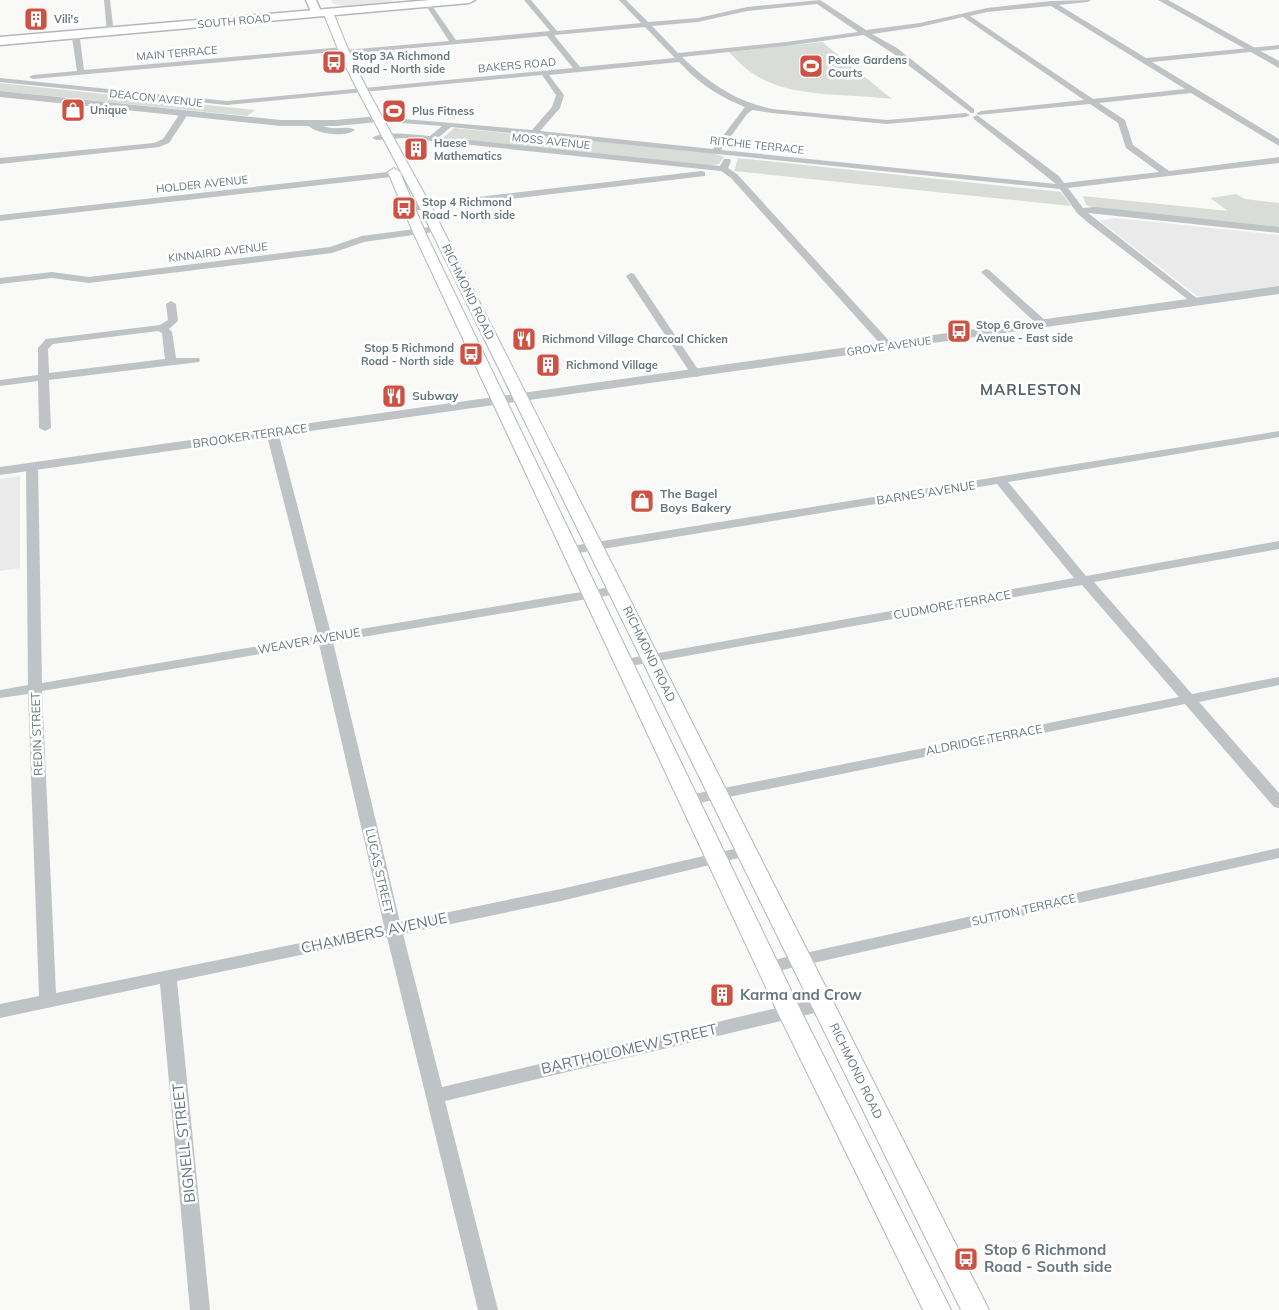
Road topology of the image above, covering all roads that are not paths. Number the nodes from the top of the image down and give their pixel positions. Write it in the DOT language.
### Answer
graph roads {
  1 [pos="107,0"];
  2 [pos="469,0"];
  3 [pos="527,0"];
  4 [pos="622,0"];
  5 [pos="1088,0"];
  6 [pos="1162,0"];
  7 [pos="817,1"];
  8 [pos="428,2"];
  9 [pos="1051,3"];
  10 [pos="978,4"];
  11 [pos="319,7"];
  12 [pos="987,10"];
  13 [pos="963,14"];
  14 [pos="646,24"];
  15 [pos="111,30"];
  16 [pos="75,33"];
  17 [pos="551,33"];
  18 [pos="864,33"];
  19 [pos="0,39"];
  20 [pos="453,41"];
  21 [pos="1279,47"];
  22 [pos="1252,50"];
  23 [pos="339,51"];
  24 [pos="678,58"];
  25 [pos="1146,60"];
  26 [pos="1279,65"];
  27 [pos="579,71"];
  28 [pos="81,73"];
  29 [pos="545,74"];
  30 [pos="0,80"];
  31 [pos="14,81"];
  32 [pos="1194,90"];
  33 [pos="359,91"];
  34 [pos="0,94"];
  35 [pos="1091,101"];
  36 [pos="751,107"];
  37 [pos="184,114"];
  38 [pos="974,114"];
  39 [pos="373,120"];
  40 [pos="404,121"];
  41 [pos="310,124"];
  42 [pos="449,124"];
  43 [pos="351,130"];
  44 [pos="535,132"];
  45 [pos="382,137"];
  46 [pos="432,139"];
  47 [pos="1279,144"];
  48 [pos="715,152"];
  49 [pos="732,154"];
  50 [pos="1279,160"];
  51 [pos="0,161"];
  52 [pos="723,169"];
  53 [pos="400,174"];
  54 [pos="1168,174"];
  55 [pos="1063,186"];
  56 [pos="425,206"];
  57 [pos="410,208"];
  58 [pos="1080,211"];
  59 [pos="0,218"];
  60 [pos="437,230"];
  61 [pos="1279,230"];
  62 [pos="420,232"];
  63 [pos="986,272"];
  64 [pos="631,276"];
  65 [pos="0,281"];
  66 [pos="1279,290"];
  67 [pos="1195,302"];
  68 [pos="171,304"];
  69 [pos="1044,324"];
  70 [pos="163,328"];
  71 [pos="888,346"];
  72 [pos="195,360"];
  73 [pos="171,362"];
  74 [pos="696,374"];
  75 [pos="44,378"];
  76 [pos="0,384"];
  77 [pos="522,398"];
  78 [pos="500,401"];
  79 [pos="45,428"];
  80 [pos="272,432"];
  81 [pos="1279,434"];
  82 [pos="32,466"];
  83 [pos="0,471"];
  84 [pos="1001,481"];
  85 [pos="595,546"];
  86 [pos="1279,546"];
  87 [pos="572,550"];
  88 [pos="1085,581"];
  89 [pos="617,590"];
  90 [pos="592,594"];
  91 [pos="325,639"];
  92 [pos="651,659"];
  93 [pos="625,663"];
  94 [pos="1279,681"];
  95 [pos="35,688"];
  96 [pos="0,694"];
  97 [pos="1189,699"];
  98 [pos="718,794"];
  99 [pos="689,800"];
  100 [pos="1279,803"];
  101 [pos="747,851"];
  102 [pos="1279,853"];
  103 [pos="718,858"];
  104 [pos="393,929"];
  105 [pos="802,960"];
  106 [pos="769,967"];
  107 [pos="168,976"];
  108 [pos="48,1001"];
  109 [pos="823,1004"];
  110 [pos="0,1011"];
  111 [pos="790,1011"];
  112 [pos="435,1096"];
  113 [pos="200,1310"];
  114 [pos="488,1310"];
  115 [pos="937,1310"];
  116 [pos="975,1310"];
  1 -- 15 [label="street"];
  2 -- 8 [label="highway, SOUTH ROAD"];
  3 -- 17 [label="street"];
  4 -- 14 [label="street"];
  5 -- 9 [label="street, BAKERS ROAD"];
  6 -- 22 [label="street"];
  7 -- 14 [label="street, MAIN TERRACE"];
  7 -- 18 [label="street"];
  8 -- 11 [label="highway, SOUTH ROAD"];
  8 -- 20 [label="street"];
  9 -- 12 [label="street, BAKERS ROAD"];
  9 -- 25 [label="street"];
  10 -- 12 [label="street"];
  11 -- 15 [label="highway, SOUTH ROAD"];
  11 -- 15 [label="highway, SOUTH ROAD"];
  11 -- 23 [label="main road, RICHMOND ROAD"];
  12 -- 13 [label="street, BAKERS ROAD"];
  13 -- 18 [label="street, BAKERS ROAD"];
  13 -- 35 [label="street"];
  14 -- 17 [label="street, MAIN TERRACE"];
  14 -- 24 [label="street"];
  15 -- 16 [label="highway, SOUTH ROAD"];
  16 -- 19 [label="highway, SOUTH ROAD"];
  16 -- 28 [label="street"];
  17 -- 20 [label="street, MAIN TERRACE"];
  17 -- 27 [label="street"];
  18 -- 24 [label="street, BAKERS ROAD"];
  18 -- 38 [label="street"];
  20 -- 23 [label="street, MAIN TERRACE"];
  21 -- 22 [label="street"];
  22 -- 25 [label="street"];
  22 -- 26 [label="street"];
  23 -- 28 [label="street, MAIN TERRACE"];
  23 -- 33 [label="main road, RICHMOND ROAD"];
  24 -- 27 [label="street, BAKERS ROAD"];
  24 -- 36 [label="street"];
  25 -- 32 [label="street"];
  27 -- 29 [label="street, BAKERS ROAD"];
  28 -- 31 [label="street, MAIN TERRACE"];
  29 -- 33 [label="street, BAKERS ROAD"];
  29 -- 44 [label="street"];
  30 -- 31 [label="street"];
  31 -- 33 [label="street, BAKERS ROAD"];
  32 -- 35 [label="street"];
  32 -- 47 [label="street"];
  33 -- 39 [label="main road, RICHMOND ROAD"];
  34 -- 37 [label="street, DEACON AVENUE"];
  35 -- 38 [label="street"];
  35 -- 54 [label="street"];
  36 -- 38 [label="street"];
  36 -- 48 [label="street"];
  37 -- 41 [label="street, DEACON AVENUE"];
  37 -- 51 [label="street"];
  38 -- 55 [label="street"];
  39 -- 41 [label="street, DEACON AVENUE"];
  39 -- 45 [label="main road, RICHMOND ROAD"];
  40 -- 42 [label="street, RITCHIE TERRACE"];
  41 -- 43 [label="street, DEACON AVENUE"];
  42 -- 44 [label="street, RITCHIE TERRACE"];
  42 -- 46 [label="street"];
  44 -- 48 [label="street, RITCHIE TERRACE"];
  45 -- 46 [label="street, MOSS AVENUE"];
  45 -- 53 [label="main road, RICHMOND ROAD"];
  46 -- 52 [label="street, MOSS AVENUE"];
  48 -- 49 [label="street, RITCHIE TERRACE"];
  49 -- 52 [label="street"];
  49 -- 55 [label="street, RITCHIE TERRACE"];
  50 -- 54 [label="street, RITCHIE TERRACE"];
  52 -- 56 [label="street"];
  52 -- 71 [label="street"];
  53 -- 56 [label="main road, RICHMOND ROAD"];
  53 -- 57 [label="main road, RICHMOND ROAD"];
  53 -- 59 [label="street, HOLDER AVENUE"];
  54 -- 55 [label="street, RITCHIE TERRACE"];
  55 -- 58 [label="street"];
  56 -- 57 [label="street"];
  56 -- 60 [label="main road, RICHMOND ROAD"];
  57 -- 62 [label="main road, RICHMOND ROAD"];
  58 -- 61 [label="street"];
  58 -- 67 [label="street"];
  60 -- 62 [label="street, KINNAIRD AVENUE"];
  60 -- 77 [label="main road, RICHMOND ROAD"];
  62 -- 65 [label="street, KINNAIRD AVENUE"];
  62 -- 78 [label="main road, RICHMOND ROAD"];
  63 -- 69 [label="street"];
  64 -- 74 [label="street"];
  66 -- 67 [label="street, GROVE AVENUE"];
  67 -- 69 [label="street, GROVE AVENUE"];
  68 -- 70 [label="street"];
  69 -- 71 [label="street, GROVE AVENUE"];
  70 -- 73 [label="street"];
  70 -- 75 [label="street"];
  71 -- 74 [label="street, GROVE AVENUE"];
  72 -- 73 [label="street"];
  73 -- 75 [label="street"];
  74 -- 77 [label="street, GROVE AVENUE"];
  75 -- 76 [label="street"];
  75 -- 79 [label="street"];
  77 -- 78 [label="street, GROVE AVENUE"];
  77 -- 85 [label="main road, RICHMOND ROAD"];
  78 -- 80 [label="street, BROOKER TERRACE"];
  78 -- 87 [label="main road, RICHMOND ROAD"];
  80 -- 82 [label="street, BROOKER TERRACE"];
  80 -- 91 [label="street, LUCAS STREET"];
  81 -- 84 [label="street, BARNES AVENUE"];
  82 -- 83 [label="street, BROOKER TERRACE"];
  82 -- 95 [label="street, REDIN STREET"];
  84 -- 85 [label="street, BARNES AVENUE"];
  84 -- 88 [label="street"];
  85 -- 87 [label="street, BARNES AVENUE"];
  85 -- 89 [label="main road, RICHMOND ROAD"];
  86 -- 88 [label="street, CUDMORE TERRACE"];
  87 -- 90 [label="main road, RICHMOND ROAD"];
  88 -- 92 [label="street, CUDMORE TERRACE"];
  88 -- 97 [label="street"];
  89 -- 90 [label="street, WEAVER AVENUE"];
  89 -- 92 [label="main road, RICHMOND ROAD"];
  90 -- 91 [label="street, WEAVER AVENUE"];
  90 -- 93 [label="main road, RICHMOND ROAD"];
  91 -- 95 [label="street, WEAVER AVENUE"];
  91 -- 104 [label="street, LUCAS STREET"];
  92 -- 93 [label="street, CUDMORE TERRACE"];
  92 -- 98 [label="main road, RICHMOND ROAD"];
  93 -- 99 [label="main road, RICHMOND ROAD"];
  94 -- 97 [label="street, ALDRIDGE TERRACE"];
  95 -- 96 [label="street, WEAVER AVENUE"];
  95 -- 108 [label="street, REDIN STREET"];
  97 -- 98 [label="street, ALDRIDGE TERRACE"];
  97 -- 100 [label="street"];
  98 -- 99 [label="street, ALDRIDGE TERRACE"];
  98 -- 101 [label="main road, RICHMOND ROAD"];
  99 -- 103 [label="main road, RICHMOND ROAD"];
  101 -- 103 [label="street, CHAMBERS AVENUE"];
  101 -- 105 [label="main road, RICHMOND ROAD"];
  102 -- 105 [label="street, SUTTON TERRACE"];
  103 -- 104 [label="street, CHAMBERS AVENUE"];
  103 -- 106 [label="main road, RICHMOND ROAD"];
  104 -- 107 [label="street, CHAMBERS AVENUE"];
  104 -- 112 [label="street, LUCAS STREET"];
  105 -- 106 [label="street, SUTTON TERRACE"];
  105 -- 109 [label="main road, RICHMOND ROAD"];
  106 -- 111 [label="main road, RICHMOND ROAD"];
  107 -- 108 [label="street, CHAMBERS AVENUE"];
  107 -- 113 [label="street, BIGNELL STREET"];
  108 -- 110 [label="street, CHAMBERS AVENUE"];
  109 -- 111 [label="street, BARTHOLOMEW STREET"];
  109 -- 116 [label="main road, RICHMOND ROAD"];
  111 -- 112 [label="street, BARTHOLOMEW STREET"];
  111 -- 115 [label="main road, RICHMOND ROAD"];
  112 -- 114 [label="street, LUCAS STREET"];
}
